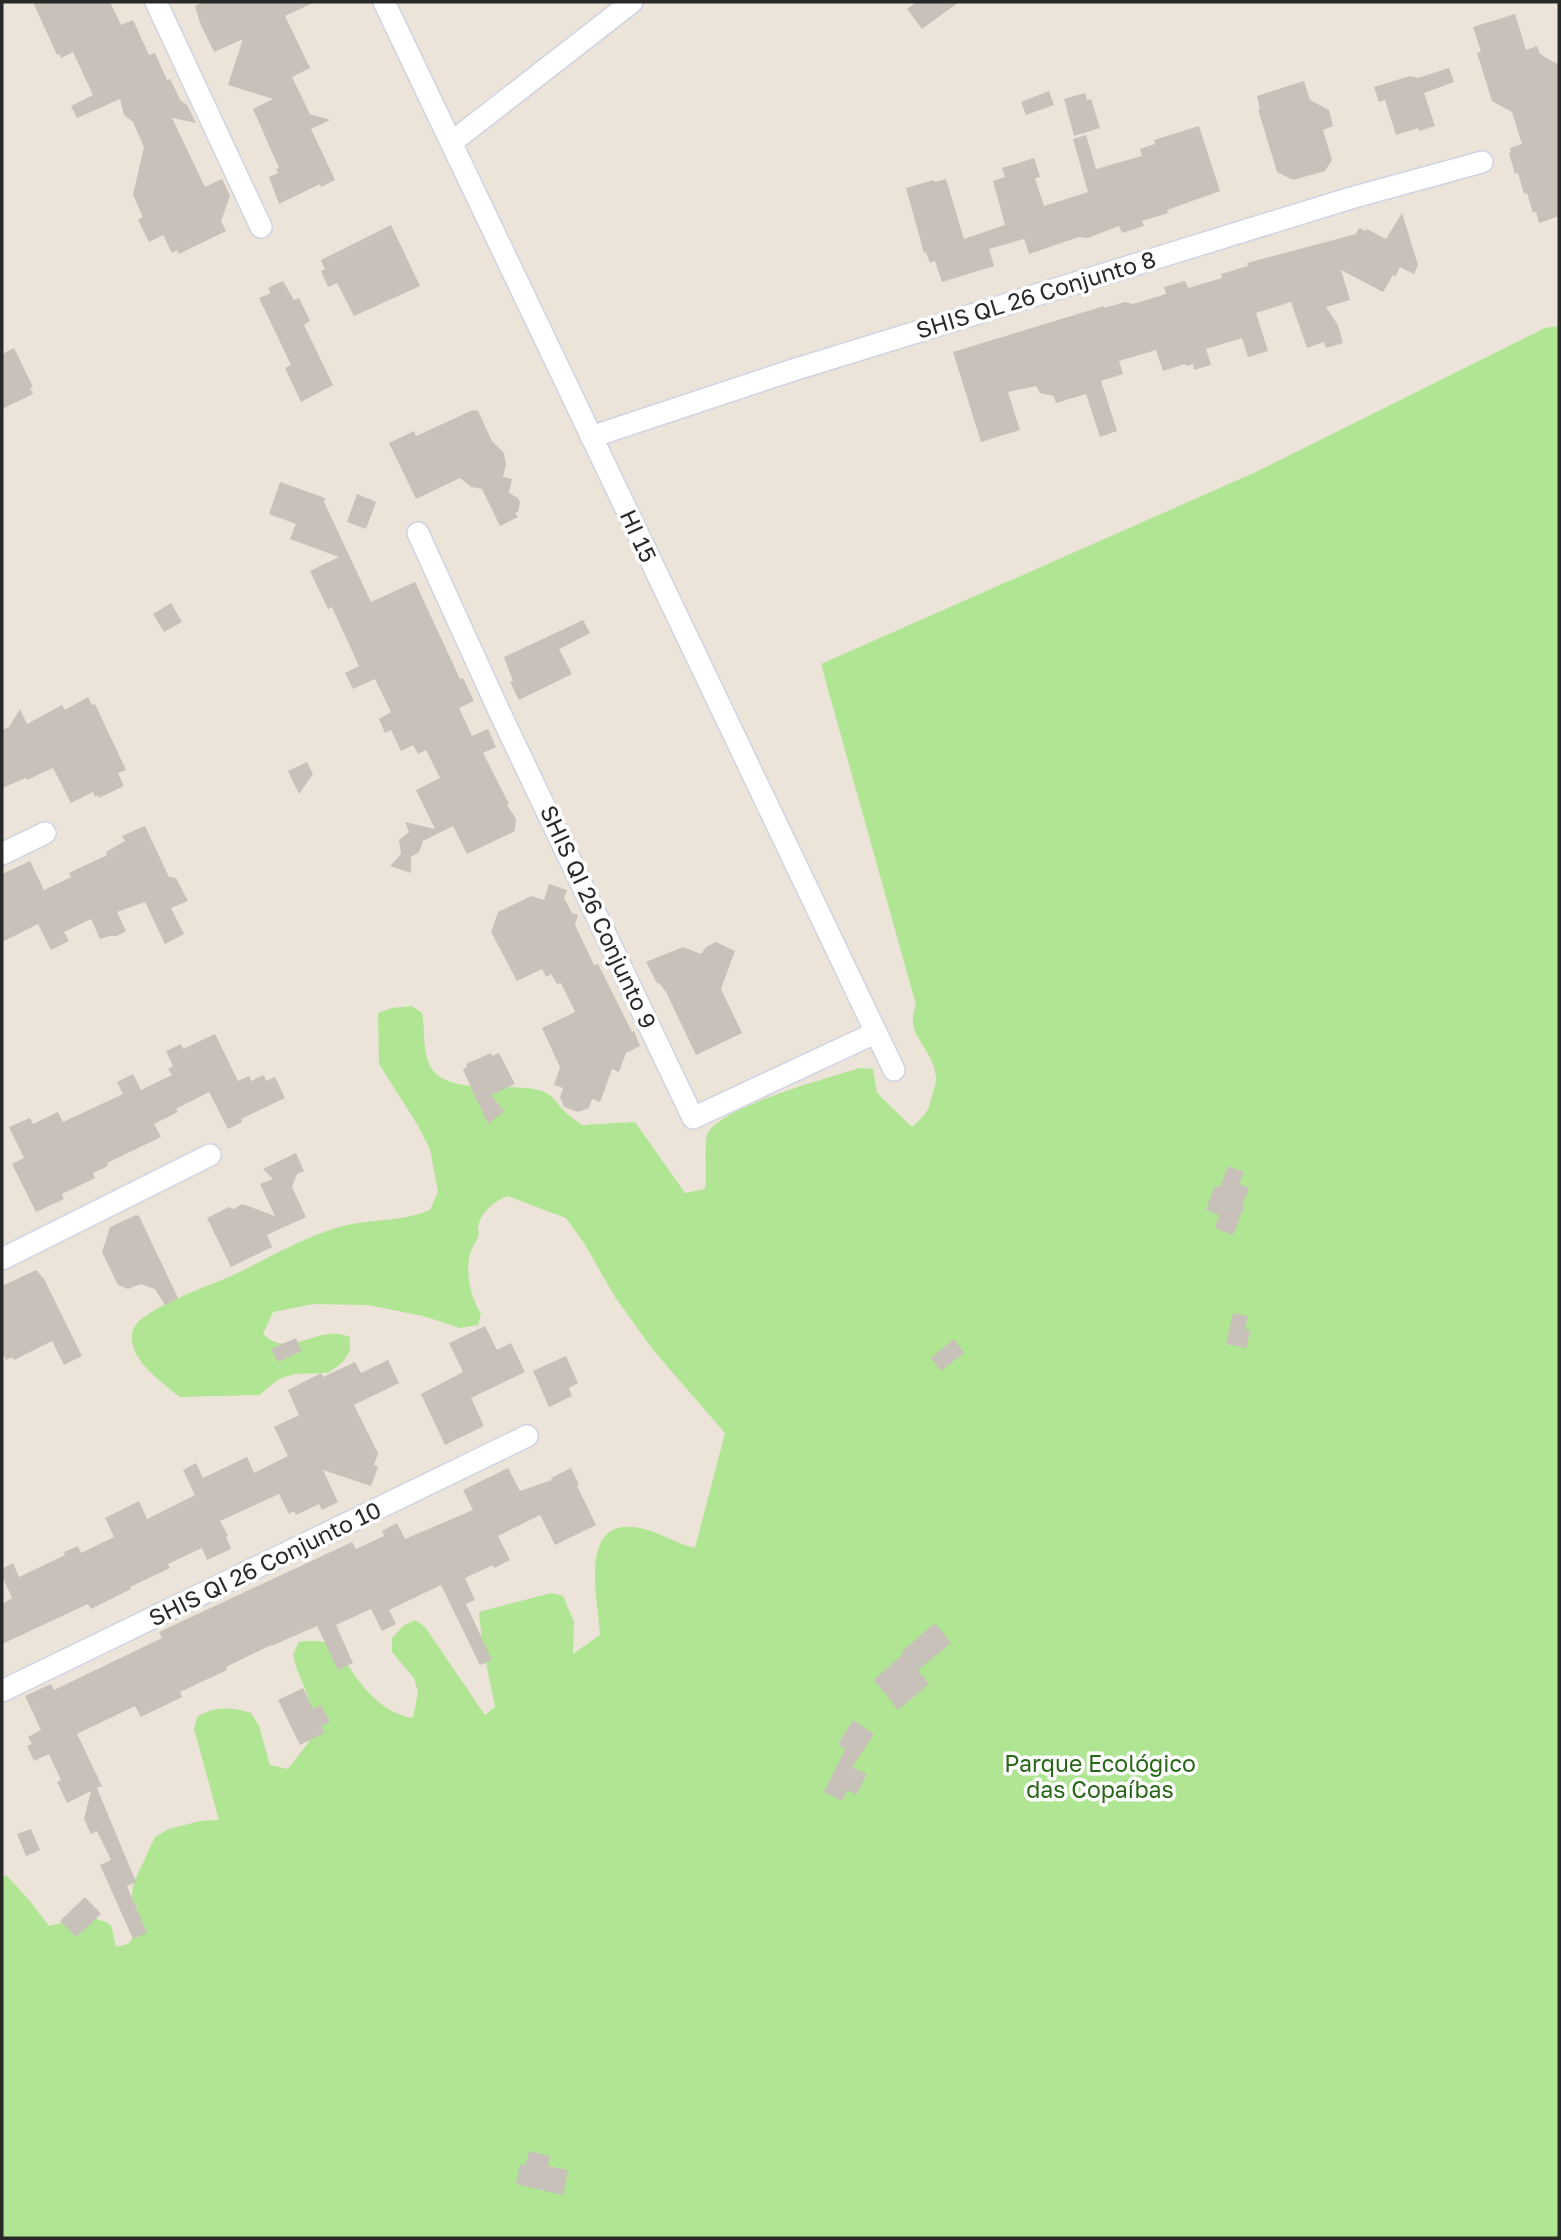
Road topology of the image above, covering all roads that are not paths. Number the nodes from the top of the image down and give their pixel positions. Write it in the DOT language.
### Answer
graph roads {
  1 [pos="156,2"];
  2 [pos="384,2"];
  3 [pos="632,2"];
  4 [pos="452,142"];
  5 [pos="1482,162"];
  6 [pos="261,226"];
  7 [pos="591,437"];
  8 [pos="418,533"];
  9 [pos="46,833"];
  10 [pos="2,854"];
  11 [pos="875,1033"];
  12 [pos="894,1070"];
  13 [pos="210,1155"];
  14 [pos="2,1259"];
  15 [pos="527,1436"];
  16 [pos="2,1691"];
  1 -- 6 [label="street"];
  2 -- 4 [label="street, HI 15"];
  3 -- 4 [label="street"];
  4 -- 7 [label="street, HI 15"];
  5 -- 7 [label="street, SHIS QL 26 Conjunto 8"];
  7 -- 11 [label="street, HI 15"];
  8 -- 11 [label="street, SHIS QI 26 Conjunto 9"];
  9 -- 10 [label="street"];
  11 -- 12 [label="street, HI 15"];
  13 -- 14 [label="street"];
  15 -- 16 [label="street, SHIS QI 26 Conjunto 10"];
}
